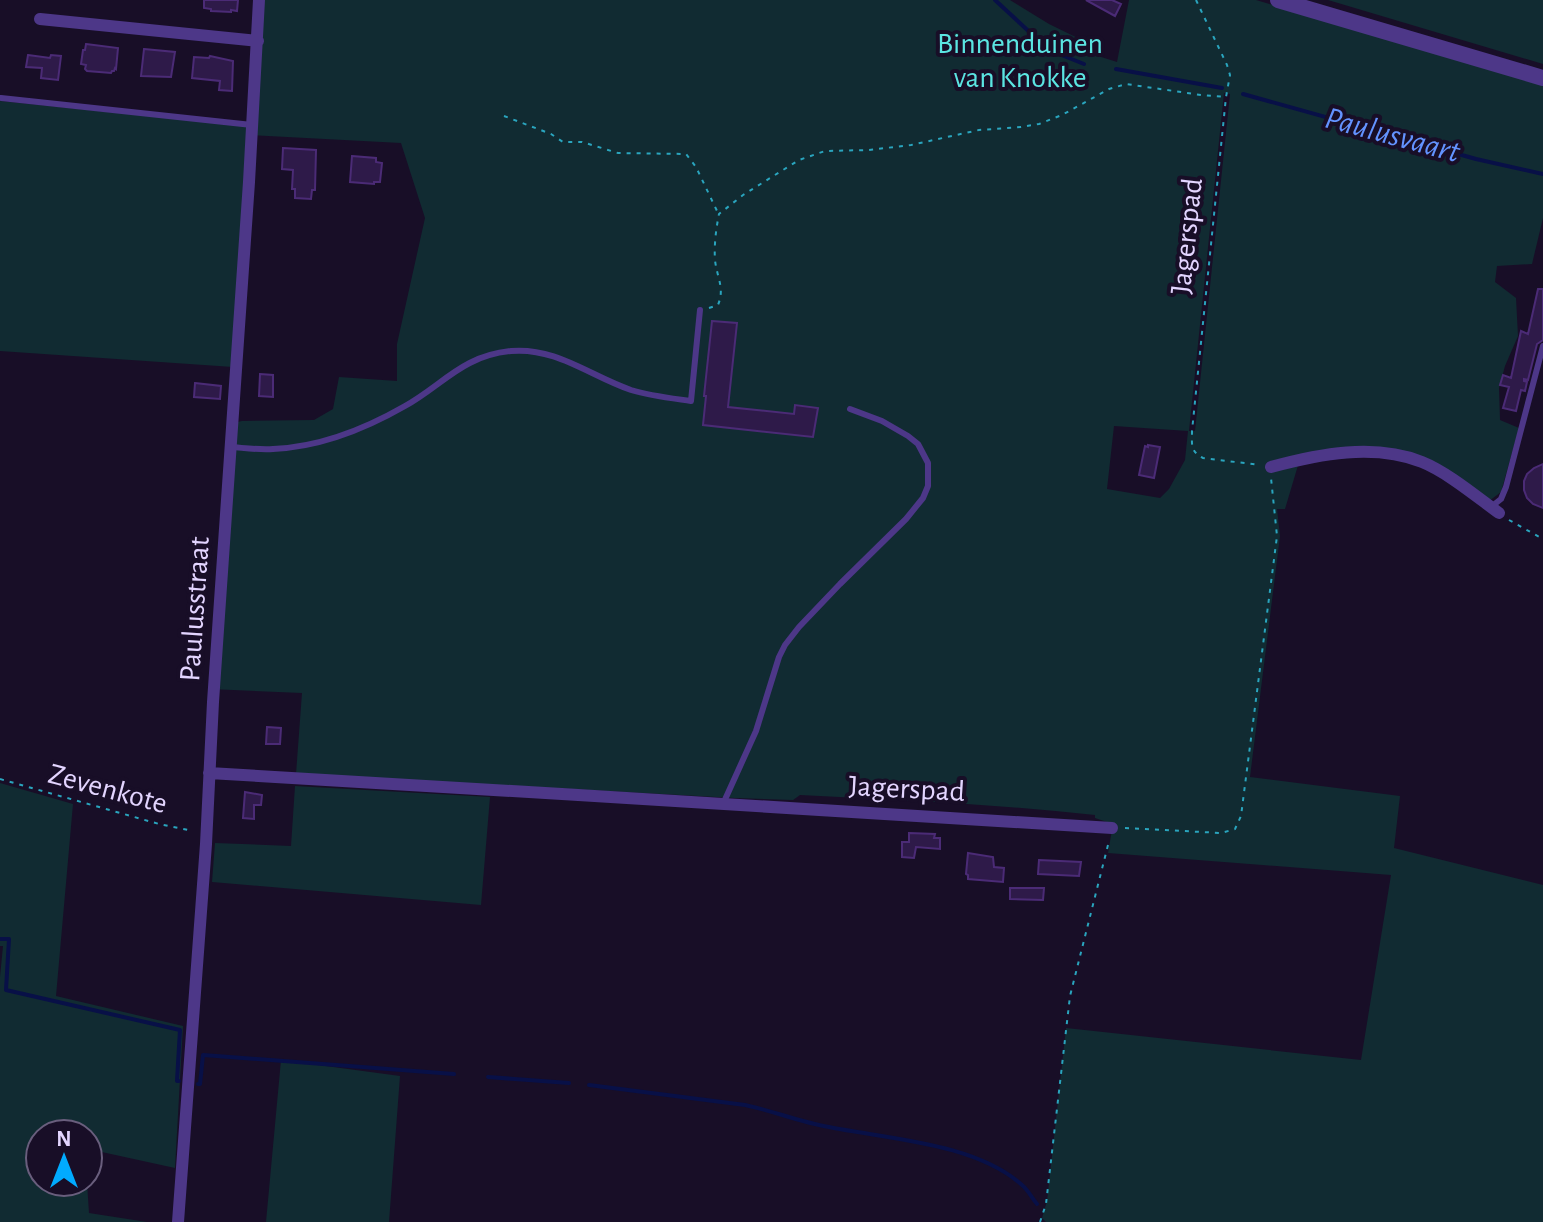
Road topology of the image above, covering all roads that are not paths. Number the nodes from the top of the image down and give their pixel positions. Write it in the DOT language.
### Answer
graph roads {
  1 [pos="259,0"];
  2 [pos="1278,0"];
  3 [pos="40,19"];
  4 [pos="258,41"];
  5 [pos="1543,78"];
  6 [pos="1,98"];
  7 [pos="252,125"];
  8 [pos="700,310"];
  9 [pos="1543,346"];
  10 [pos="850,409"];
  11 [pos="231,447"];
  12 [pos="1271,467"];
  13 [pos="1495,510"];
  14 [pos="209,773"];
  15 [pos="723,804"];
  16 [pos="1112,828"];
  17 [pos="178,1222"];
  1 -- 4 [label="street, Paulusstraat"];
  2 -- 5 [label="street"];
  3 -- 4 [label="street"];
  4 -- 7 [label="street, Paulusstraat"];
  6 -- 7 [label="lane"];
  7 -- 11 [label="street, Paulusstraat"];
  8 -- 11 [label="lane"];
  9 -- 13 [label="lane"];
  10 -- 15 [label="lane"];
  11 -- 14 [label="street, Paulusstraat"];
  12 -- 13 [label="street"];
  14 -- 15 [label="street, Jagerspad"];
  14 -- 17 [label="street, Paulusstraat"];
  15 -- 16 [label="street, Jagerspad"];
}
